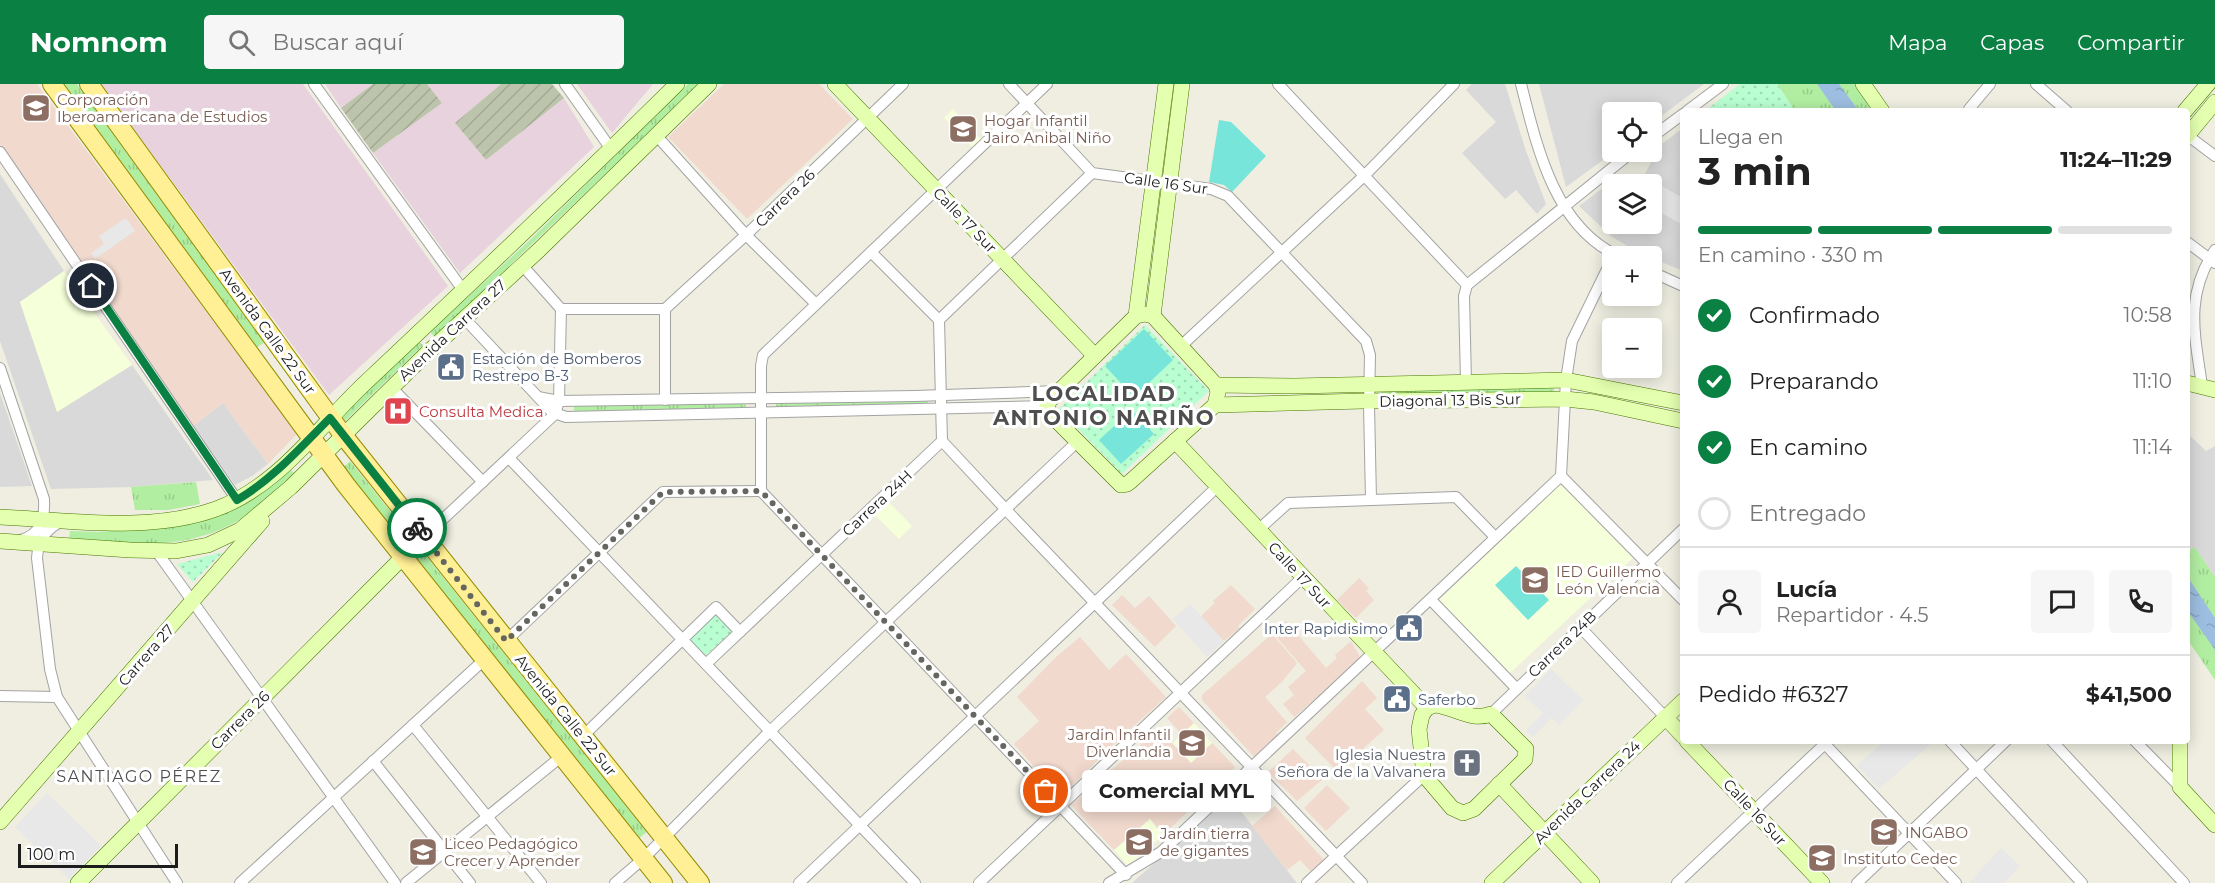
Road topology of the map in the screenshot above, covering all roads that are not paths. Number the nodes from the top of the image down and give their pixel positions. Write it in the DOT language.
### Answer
graph roads {
  1 [pos="52,84"];
  2 [pos="89,84"];
  3 [pos="314,84"];
  4 [pos="564,84"];
  5 [pos="677,84"];
  6 [pos="709,84"];
  7 [pos="835,84"];
  8 [pos="903,84"];
  9 [pos="1009,84"];
  10 [pos="1047,84"];
  11 [pos="1166,84"];
  12 [pos="1182,84"];
  13 [pos="1278,84"];
  14 [pos="1454,84"];
  15 [pos="1521,84"];
  16 [pos="1723,84"];
  17 [pos="1990,84"];
  18 [pos="2036,84"];
  19 [pos="2208,84"];
  20 [pos="1866,86"];
  21 [pos="2215,102"];
  22 [pos="1026,103"];
  23 [pos="1691,108"];
  24 [pos="1880,108"];
  25 [pos="1970,108"];
  26 [pos="2064,108"];
  27 [pos="2188,108"];
  28 [pos="1680,116"];
  29 [pos="867,118"];
  30 [pos="1662,130"];
  31 [pos="2190,132"];
  32 [pos="656,135"];
  33 [pos="2190,138"];
  34 [pos="611,149"];
  35 [pos="0,153"];
  36 [pos="2215,156"];
  37 [pos="1618,162"];
  38 [pos="1092,173"];
  39 [pos="1365,175"];
  40 [pos="1153,182"];
  41 [pos="1170,184"];
  42 [pos="936,190"];
  43 [pos="1563,206"];
  44 [pos="746,235"];
  45 [pos="2190,244"];
  46 [pos="1602,247"];
  47 [pos="871,252"];
  48 [pos="1281,252"];
  49 [pos="2213,257"];
  50 [pos="1002,260"];
  51 [pos="522,265"];
  52 [pos="1662,277"];
  53 [pos="1602,282"];
  54 [pos="1467,285"];
  55 [pos="1680,285"];
  56 [pos="464,290"];
  57 [pos="816,304"];
  58 [pos="561,309"];
  59 [pos="665,309"];
  60 [pos="1136,316"];
  61 [pos="1153,316"];
  62 [pos="464,318"];
  63 [pos="939,320"];
  64 [pos="418,333"];
  65 [pos="1181,346"];
  66 [pos="432,348"];
  67 [pos="1095,356"];
  68 [pos="0,368"];
  69 [pos="1566,380"];
  70 [pos="1466,382"];
  71 [pos="1369,384"];
  72 [pos="1216,385"];
  73 [pos="2201,386"];
  74 [pos="392,387"];
  75 [pos="1059,392"];
  76 [pos="941,396"];
  77 [pos="538,397"];
  78 [pos="761,398"];
  79 [pos="1565,399"];
  80 [pos="665,400"];
  81 [pos="559,401"];
  82 [pos="1369,401"];
  83 [pos="1677,401"];
  84 [pos="1215,405"];
  85 [pos="1047,406"];
  86 [pos="942,409"];
  87 [pos="555,414"];
  88 [pos="761,414"];
  89 [pos="330,418"];
  90 [pos="1676,419"];
  91 [pos="343,435"];
  92 [pos="311,438"];
  93 [pos="942,441"];
  94 [pos="1175,441"];
  95 [pos="1077,442"];
  96 [pos="323,455"];
  97 [pos="509,458"];
  98 [pos="1561,476"];
  99 [pos="483,482"];
  100 [pos="1218,486"];
  101 [pos="291,487"];
  102 [pos="761,491"];
  103 [pos="237,500"];
  104 [pos="1371,500"];
  105 [pos="1005,510"];
  106 [pos="0,517"];
  107 [pos="44,519"];
  108 [pos="70,520"];
  109 [pos="1258,530"];
  110 [pos="1680,532"];
  111 [pos="424,537"];
  112 [pos="1495,537"];
  113 [pos="6,541"];
  114 [pos="39,543"];
  115 [pos="158,552"];
  116 [pos="599,552"];
  117 [pos="822,555"];
  118 [pos="403,557"];
  119 [pos="1647,563"];
  120 [pos="1303,577"];
  121 [pos="1680,597"];
  122 [pos="193,600"];
  123 [pos="1431,600"];
  124 [pos="1094,603"];
  125 [pos="886,622"];
  126 [pos="1580,627"];
  127 [pos="740,632"];
  128 [pos="682,639"];
  129 [pos="506,641"];
  130 [pos="1374,653"];
  131 [pos="485,659"];
  132 [pos="706,664"];
  133 [pos="1516,688"];
  134 [pos="1180,693"];
  135 [pos="0,696"];
  136 [pos="57,697"];
  137 [pos="263,698"];
  138 [pos="1680,703"];
  139 [pos="1426,708"];
  140 [pos="1491,714"];
  141 [pos="975,716"];
  142 [pos="1665,717"];
  143 [pos="413,725"];
  144 [pos="80,732"];
  145 [pos="769,732"];
  146 [pos="1680,733"];
  147 [pos="583,736"];
  148 [pos="1690,744"];
  149 [pos="1823,744"];
  150 [pos="1827,744"];
  151 [pos="1953,744"];
  152 [pos="2003,744"];
  153 [pos="2055,744"];
  154 [pos="2138,744"];
  155 [pos="2180,744"];
  156 [pos="562,756"];
  157 [pos="373,761"];
  158 [pos="1252,769"];
  159 [pos="1976,770"];
  160 [pos="1424,775"];
  161 [pos="1499,784"];
  162 [pos="2180,787"];
  163 [pos="334,798"];
  164 [pos="1061,806"];
  165 [pos="1754,812"];
  166 [pos="488,817"];
  167 [pos="0,822"];
  168 [pos="137,823"];
  169 [pos="860,825"];
  170 [pos="2215,825"];
  171 [pos="1544,833"];
  172 [pos="1910,834"];
  173 [pos="664,838"];
  174 [pos="445,852"];
  175 [pos="1336,856"];
  176 [pos="644,858"];
  177 [pos="1125,875"];
  178 [pos="78,883"];
  179 [pos="177,883"];
  180 [pos="240,883"];
  181 [pos="395,883"];
  182 [pos="406,883"];
  183 [pos="470,883"];
  184 [pos="541,883"];
  185 [pos="615,883"];
  186 [pos="663,883"];
  187 [pos="700,883"];
  188 [pos="799,883"];
  189 [pos="915,883"];
  190 [pos="979,883"];
  191 [pos="1109,883"];
  192 [pos="1307,883"];
  193 [pos="1362,883"];
  194 [pos="1492,883"];
  195 [pos="1592,883"];
  196 [pos="1677,883"];
  197 [pos="1822,883"];
  198 [pos="1857,883"];
  199 [pos="1956,883"];
  200 [pos="2082,883"];
  201 [pos="2184,883"];
  1 -- 92 [label="main road, Avenida Calle 22 Sur"];
  2 -- 89 [label="main road, Avenida Calle 22 Sur"];
  3 -- 56 [label="street"];
  4 -- 34 [label="street"];
  5 -- 34 [label="street, Avenida Carrera 27"];
  6 -- 32 [label="street, Avenida Carrera 27"];
  7 -- 29 [label="street, Calle 17 Sur"];
  8 -- 29 [label="street, Carrera 26"];
  9 -- 22 [label="street"];
  10 -- 22 [label="street"];
  11 -- 40 [label="street"];
  12 -- 41 [label="street"];
  13 -- 39 [label="street"];
  14 -- 39 [label="street"];
  15 -- 43 [label="street"];
  16 -- 23 [label="street"];
  17 -- 25 [label="street"];
  18 -- 26 [label="street"];
  19 -- 27 [label="street"];
  20 -- 24 [label="street"];
  21 -- 31 [label="street"];
  22 -- 38 [label="street"];
  22 -- 42 [label="street"];
  28 -- 30 [label="street"];
  29 -- 42 [label="street, Calle 17 Sur"];
  29 -- 44 [label="street, Carrera 26"];
  32 -- 44 [label="street"];
  32 -- 51 [label="street, Avenida Carrera 27"];
  33 -- 36 [label="street"];
  34 -- 56 [label="street, Avenida Carrera 27"];
  35 -- 103 [label="street"];
  37 -- 43 [label="street"];
  38 -- 40 [label="street, Calle 16 Sur"];
  38 -- 50 [label="street"];
  39 -- 48 [label="street"];
  39 -- 54 [label="street"];
  40 -- 41 [label="street, Calle 16 Sur"];
  40 -- 60 [label="street"];
  41 -- 48 [label="street, Calle 16 Sur"];
  41 -- 61 [label="street"];
  42 -- 47 [label="street"];
  42 -- 50 [label="street, Calle 17 Sur"];
  43 -- 46 [label="street"];
  43 -- 54 [label="street"];
  44 -- 57 [label="street"];
  44 -- 59 [label="street, Carrera 26"];
  45 -- 49 [label="street"];
  47 -- 57 [label="street"];
  47 -- 63 [label="street"];
  48 -- 65 [label="street"];
  48 -- 71 [label="street, Calle 16 Sur"];
  49 -- 73 [label="street"];
  50 -- 63 [label="street"];
  50 -- 67 [label="street, Calle 17 Sur"];
  51 -- 58 [label="street"];
  51 -- 62 [label="street, Avenida Carrera 27"];
  52 -- 55 [label="street"];
  53 -- 69 [label="street"];
  54 -- 70 [label="street"];
  56 -- 64 [label="street, Avenida Carrera 27"];
  57 -- 78 [label="street"];
  58 -- 59 [label="street"];
  58 -- 81 [label="street"];
  59 -- 80 [label="street"];
  60 -- 61 [label="street"];
  60 -- 67 [label="street"];
  61 -- 65 [label="street"];
  62 -- 66 [label="street, Avenida Carrera 27"];
  62 -- 77 [label="street"];
  63 -- 76 [label="street"];
  64 -- 66 [label="street"];
  64 -- 89 [label="street, Avenida Carrera 27"];
  65 -- 72 [label="street"];
  66 -- 74 [label="street, Avenida Carrera 27"];
  67 -- 75 [label="street"];
  68 -- 107 [label="street"];
  69 -- 70 [label="street, Diagonal 13 Bis Sur"];
  69 -- 79 [label="street"];
  69 -- 83 [label="street, Diagonal 13 Bis Sur"];
  70 -- 71 [label="street, Diagonal 13 Bis Sur"];
  71 -- 72 [label="street, Diagonal 13 Bis Sur"];
  71 -- 82 [label="street"];
  72 -- 84 [label="street"];
  74 -- 91 [label="street, Avenida Carrera 27"];
  74 -- 99 [label="street"];
  75 -- 76 [label="street"];
  75 -- 85 [label="street"];
  76 -- 78 [label="street"];
  76 -- 86 [label="street"];
  77 -- 81 [label="street"];
  77 -- 87 [label="street"];
  78 -- 80 [label="street"];
  78 -- 88 [label="street"];
  79 -- 82 [label="street, Diagonal 13 Bis Sur"];
  79 -- 90 [label="street, Diagonal 13 Bis Sur"];
  79 -- 98 [label="street"];
  80 -- 81 [label="street"];
  81 -- 87 [label="street"];
  82 -- 84 [label="street, Diagonal 13 Bis Sur"];
  82 -- 104 [label="street"];
  83 -- 90 [label="street"];
  84 -- 94 [label="street"];
  85 -- 86 [label="street"];
  85 -- 95 [label="street"];
  86 -- 88 [label="street"];
  86 -- 93 [label="street"];
  87 -- 88 [label="street"];
  87 -- 97 [label="street"];
  88 -- 102 [label="street"];
  89 -- 91 [label="main road, Avenida Calle 22 Sur"];
  89 -- 92 [label="street, Avenida Carrera 27"];
  91 -- 96 [label="street, Avenida Carrera 27"];
  91 -- 111 [label="main road, Avenida Calle 22 Sur"];
  92 -- 96 [label="main road, Avenida Calle 22 Sur"];
  92 -- 103 [label="street, Avenida Carrera 27"];
  93 -- 105 [label="street"];
  93 -- 117 [label="street, Carrera 24H"];
  94 -- 95 [label="street"];
  94 -- 100 [label="street, Calle 17 Sur"];
  95 -- 105 [label="street"];
  96 -- 101 [label="street, Avenida Carrera 27"];
  96 -- 118 [label="main road, Avenida Calle 22 Sur"];
  97 -- 99 [label="street"];
  97 -- 116 [label="street"];
  98 -- 112 [label="street"];
  98 -- 119 [label="street"];
  99 -- 111 [label="street"];
  100 -- 109 [label="street, Calle 17 Sur"];
  100 -- 124 [label="street"];
  101 -- 115 [label="street, Avenida Carrera 27"];
  101 -- 122 [label="street, Carrera 27"];
  102 -- 116 [label="street"];
  102 -- 117 [label="street"];
  103 -- 108 [label="street, Avenida Carrera 27"];
  104 -- 109 [label="street"];
  104 -- 112 [label="street"];
  105 -- 124 [label="street"];
  105 -- 125 [label="street"];
  106 -- 107 [label="street, Avenida Carrera 27"];
  107 -- 108 [label="street, Avenida Carrera 27"];
  107 -- 113 [label="street"];
  108 -- 114 [label="street"];
  109 -- 120 [label="street, Calle 17 Sur"];
  110 -- 119 [label="street, Carrera 24B"];
  111 -- 129 [label="main road, Avenida Calle 22 Sur"];
  112 -- 123 [label="street"];
  113 -- 114 [label="street, Avenida Carrera 27"];
  114 -- 115 [label="street, Avenida Carrera 27"];
  114 -- 136 [label="street"];
  115 -- 122 [label="street"];
  116 -- 128 [label="street"];
  116 -- 129 [label="street"];
  117 -- 125 [label="street"];
  117 -- 127 [label="street, Carrera 24H"];
  118 -- 131 [label="main road, Avenida Calle 22 Sur"];
  118 -- 137 [label="street, Carrera 26"];
  119 -- 121 [label="street"];
  119 -- 126 [label="street, Carrera 24B"];
  120 -- 130 [label="street, Calle 17 Sur"];
  120 -- 134 [label="street"];
  122 -- 137 [label="street"];
  122 -- 144 [label="street, Carrera 27"];
  123 -- 130 [label="street"];
  123 -- 133 [label="street"];
  124 -- 134 [label="street"];
  124 -- 141 [label="street"];
  125 -- 141 [label="street"];
  125 -- 145 [label="street"];
  126 -- 133 [label="street, Carrera 24B"];
  126 -- 142 [label="street"];
  127 -- 128 [label="street"];
  127 -- 132 [label="street, Carrera 24H"];
  128 -- 132 [label="street"];
  128 -- 147 [label="street"];
  129 -- 147 [label="main road, Avenida Calle 22 Sur"];
  130 -- 139 [label="street, Calle 17 Sur"];
  130 -- 158 [label="street"];
  131 -- 143 [label="street"];
  131 -- 156 [label="main road, Avenida Calle 22 Sur"];
  132 -- 145 [label="street"];
  133 -- 140 [label="street, Carrera 24B"];
  134 -- 158 [label="street"];
  134 -- 164 [label="street"];
  135 -- 136 [label="street"];
  136 -- 144 [label="street"];
  137 -- 163 [label="street"];
  137 -- 168 [label="street, Carrera 26"];
  138 -- 142 [label="street, Avenida Carrera 24"];
  139 -- 140 [label="street"];
  139 -- 160 [label="street"];
  140 -- 161 [label="street"];
  141 -- 164 [label="street"];
  141 -- 169 [label="street"];
  142 -- 146 [label="street"];
  142 -- 171 [label="street, Avenida Carrera 24"];
  143 -- 157 [label="street"];
  143 -- 166 [label="street"];
  144 -- 167 [label="street, Carrera 27"];
  144 -- 168 [label="street"];
  145 -- 169 [label="street"];
  145 -- 173 [label="street"];
  147 -- 173 [label="main road, Avenida Calle 22 Sur"];
  148 -- 165 [label="street, Calle 16 Sur"];
  149 -- 165 [label="street"];
  150 -- 172 [label="street"];
  151 -- 159 [label="street"];
  152 -- 159 [label="street"];
  153 -- 201 [label="street"];
  154 -- 162 [label="street"];
  155 -- 162 [label="street"];
  156 -- 166 [label="street"];
  156 -- 176 [label="main road, Avenida Calle 22 Sur"];
  157 -- 163 [label="street"];
  157 -- 174 [label="street"];
  158 -- 175 [label="street"];
  158 -- 177 [label="street"];
  159 -- 172 [label="street"];
  159 -- 200 [label="street"];
  160 -- 161 [label="street"];
  160 -- 175 [label="street"];
  161 -- 171 [label="street"];
  162 -- 170 [label="street"];
  163 -- 180 [label="street"];
  163 -- 181 [label="street"];
  164 -- 177 [label="street"];
  164 -- 190 [label="street"];
  165 -- 196 [label="street"];
  165 -- 197 [label="street, Calle 16 Sur"];
  166 -- 174 [label="street"];
  166 -- 184 [label="street"];
  168 -- 178 [label="street, Carrera 26"];
  168 -- 179 [label="street"];
  169 -- 188 [label="street"];
  169 -- 189 [label="street"];
  171 -- 194 [label="street, Avenida Carrera 24"];
  171 -- 195 [label="street"];
  172 -- 198 [label="street"];
  172 -- 199 [label="street"];
  173 -- 176 [label="street"];
  173 -- 187 [label="main road, Avenida Calle 22 Sur"];
  174 -- 182 [label="street"];
  174 -- 183 [label="street"];
  175 -- 192 [label="street"];
  175 -- 193 [label="street"];
  176 -- 185 [label="street"];
  176 -- 186 [label="main road, Avenida Calle 22 Sur"];
  177 -- 191 [label="street"];
}
